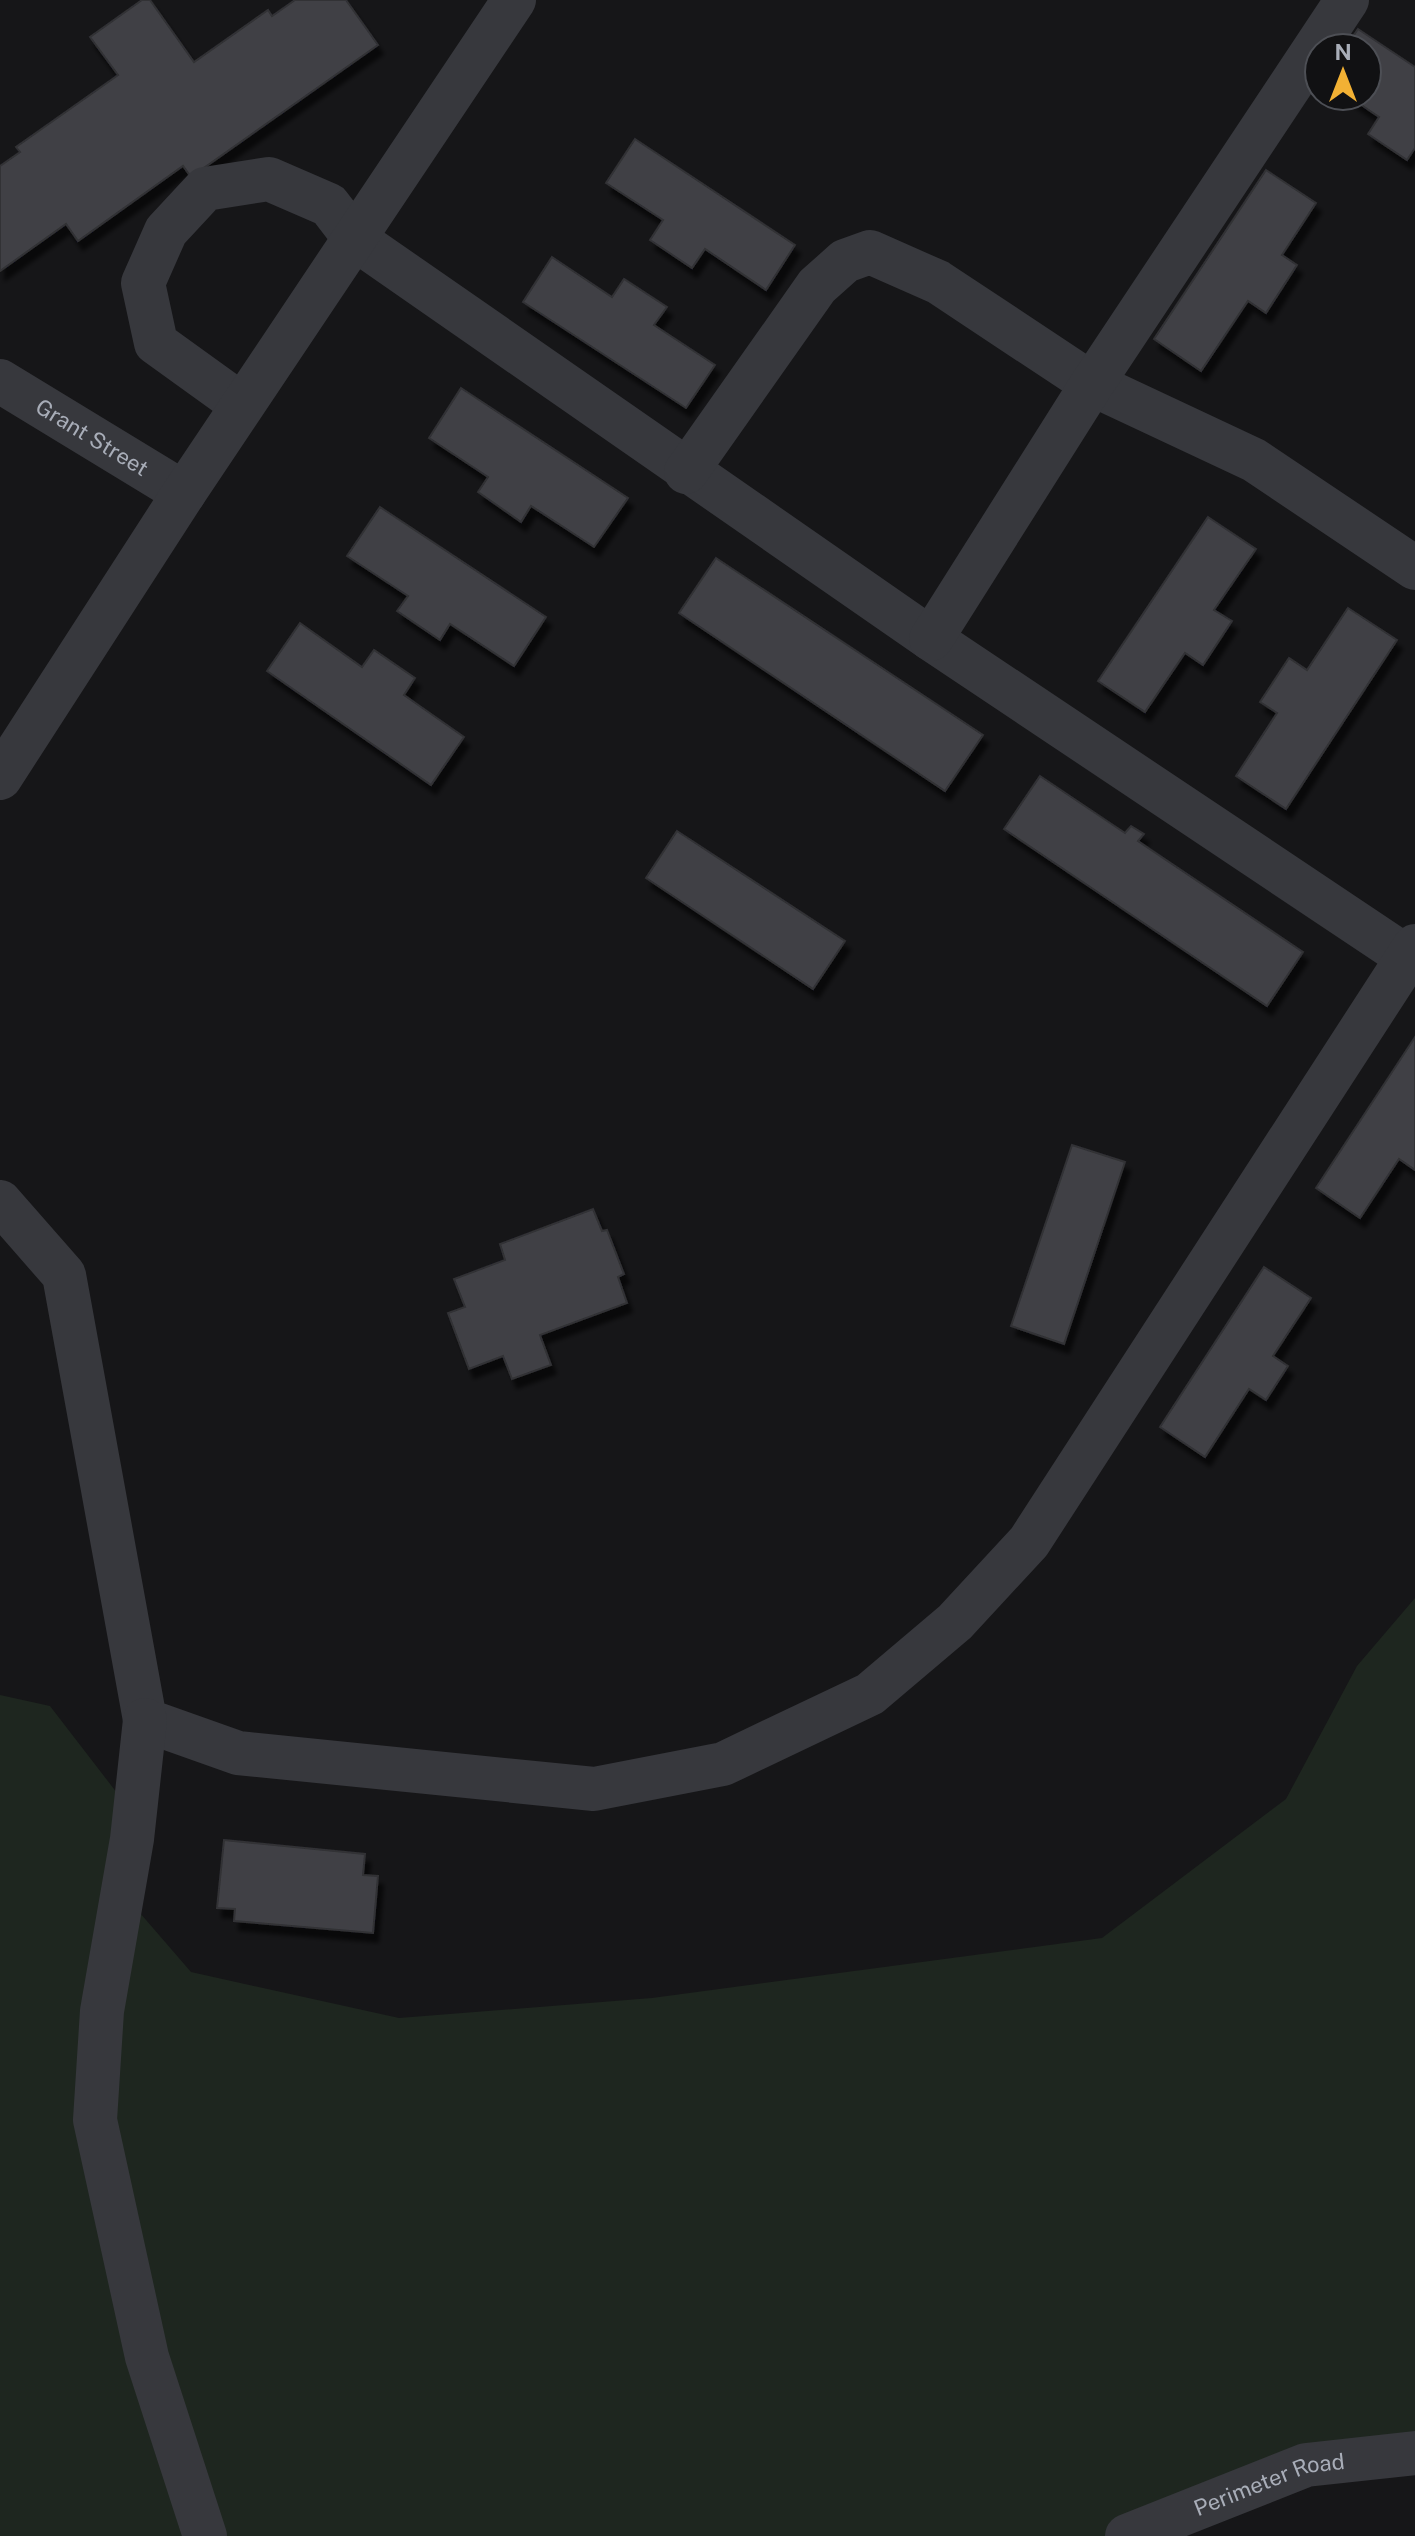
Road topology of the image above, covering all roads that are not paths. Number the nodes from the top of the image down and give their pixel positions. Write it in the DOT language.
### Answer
graph roads {
  1 [pos="514,0"];
  2 [pos="1347,0"];
  3 [pos="355,239"];
  4 [pos="0,381"];
  5 [pos="1092,384"];
  6 [pos="242,405"];
  7 [pos="686,472"];
  8 [pos="184,493"];
  9 [pos="1415,568"];
  10 [pos="931,639"];
  11 [pos="0,778"];
  12 [pos="1411,952"];
  13 [pos="0,1202"];
  14 [pos="145,1720"];
  15 [pos="1415,2453"];
  16 [pos="205,2536"];
  17 [pos="1127,2536"];
  1 -- 3 [label="street"];
  2 -- 5 [label="street"];
  3 -- 6 [label="street"];
  3 -- 6 [label="street"];
  3 -- 7 [label="street"];
  4 -- 8 [label="street, Grant Street"];
  5 -- 7 [label="street"];
  5 -- 9 [label="street"];
  5 -- 10 [label="street"];
  6 -- 8 [label="street"];
  7 -- 10 [label="street"];
  8 -- 11 [label="street"];
  10 -- 12 [label="street"];
  12 -- 14 [label="street"];
  13 -- 14 [label="street"];
  14 -- 16 [label="street"];
  15 -- 17 [label="street, Perimeter Road"];
}
